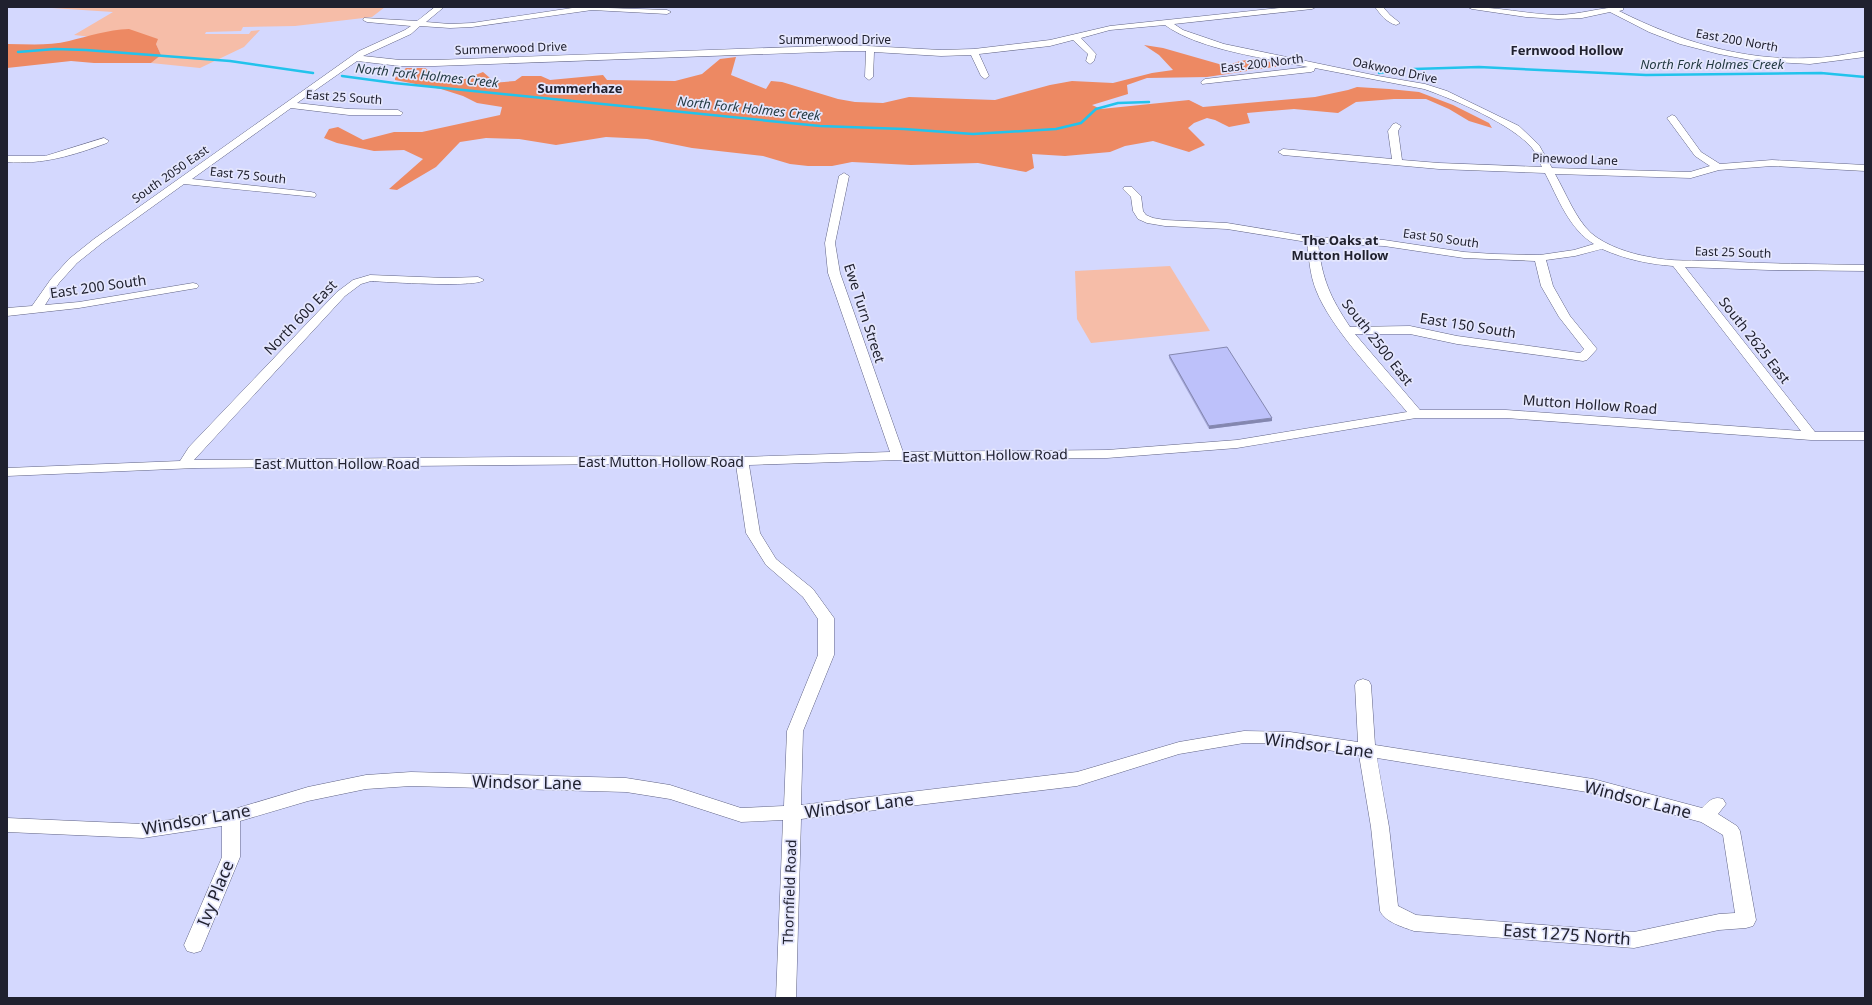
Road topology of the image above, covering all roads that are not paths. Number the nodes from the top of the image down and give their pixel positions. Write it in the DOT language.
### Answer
graph roads {
  1 [pos="440,7"];
  2 [pos="1312,7"];
  3 [pos="1379,7"];
  4 [pos="1472,7"];
  5 [pos="1626,7"];
  6 [pos="1611,10"];
  7 [pos="667,12"];
  8 [pos="367,20"];
  9 [pos="1167,22"];
  10 [pos="1396,23"];
  11 [pos="418,24"];
  12 [pos="1075,37"];
  13 [pos="870,48"];
  14 [pos="974,52"];
  15 [pos="1865,54"];
  16 [pos="355,58"];
  17 [pos="1090,61"];
  18 [pos="1323,67"];
  19 [pos="984,76"];
  20 [pos="869,77"];
  21 [pos="1205,82"];
  22 [pos="289,106"];
  23 [pos="398,113"];
  24 [pos="1672,118"];
  25 [pos="1396,126"];
  26 [pos="104,141"];
  27 [pos="1283,152"];
  28 [pos="7,159"];
  29 [pos="1397,163"];
  30 [pos="1718,167"];
  31 [pos="1865,168"];
  32 [pos="1549,170"];
  33 [pos="844,176"];
  34 [pos="183,181"];
  35 [pos="1128,188"];
  36 [pos="311,195"];
  37 [pos="1576,222"];
  38 [pos="1312,240"];
  39 [pos="1603,245"];
  40 [pos="1540,258"];
  41 [pos="1676,262"];
  42 [pos="1865,268"];
  43 [pos="478,280"];
  44 [pos="193,286"];
  45 [pos="36,309"];
  46 [pos="7,312"];
  47 [pos="1346,331"];
  48 [pos="1416,414"];
  49 [pos="1313,431"];
  50 [pos="1811,436"];
  51 [pos="1865,436"];
  52 [pos="898,456"];
  53 [pos="742,461"];
  54 [pos="184,464"];
  55 [pos="7,472"];
  56 [pos="1363,685"];
  57 [pos="1367,750"];
  58 [pos="792,813"];
  59 [pos="231,817"];
  60 [pos="7,825"];
  61 [pos="1746,920"];
  62 [pos="194,945"];
  63 [pos="786,998"];
  1 -- 11 [label="street, South 2050 East"];
  2 -- 9 [label="street, Summerwood Drive"];
  3 -- 10 [label="street"];
  4 -- 6 [label="street"];
  5 -- 6 [label="street"];
  6 -- 15 [label="street, East 200 North"];
  7 -- 11 [label="street"];
  8 -- 11 [label="street"];
  9 -- 12 [label="street, Summerwood Drive"];
  9 -- 18 [label="street, Oakwood Drive"];
  11 -- 16 [label="street, South 2050 East"];
  12 -- 14 [label="street, Summerwood Drive"];
  12 -- 17 [label="street"];
  13 -- 14 [label="street, Summerwood Drive"];
  13 -- 16 [label="street, Summerwood Drive"];
  13 -- 20 [label="street"];
  14 -- 19 [label="street"];
  16 -- 22 [label="street, South 2050 East"];
  18 -- 21 [label="street, East 200 North"];
  18 -- 32 [label="street, Oakwood Drive"];
  22 -- 23 [label="street, East 25 South"];
  22 -- 34 [label="street, South 2050 East"];
  24 -- 30 [label="street"];
  25 -- 29 [label="street"];
  26 -- 28 [label="street"];
  27 -- 29 [label="street, Pinewood Lane"];
  29 -- 32 [label="street, Pinewood Lane"];
  30 -- 31 [label="street, Pinewood Lane"];
  30 -- 32 [label="street, Pinewood Lane"];
  32 -- 37 [label="street, Oakwood Drive"];
  33 -- 52 [label="street, Ewe Turn Street"];
  34 -- 36 [label="street, East 75 South"];
  34 -- 45 [label="street, South 2050 East"];
  35 -- 38 [label="street, East 50 South"];
  37 -- 39 [label="street, East 25 South"];
  38 -- 40 [label="street, East 50 South"];
  38 -- 47 [label="street, South 2500 East"];
  39 -- 40 [label="street, East 50 South"];
  39 -- 41 [label="street, East 25 South"];
  40 -- 47 [label="street, East 150 South"];
  41 -- 42 [label="street, East 25 South"];
  41 -- 50 [label="street, South 2625 East"];
  43 -- 54 [label="street, North 600 East"];
  44 -- 45 [label="street, East 200 South"];
  45 -- 46 [label="street, East 200 South"];
  47 -- 48 [label="street, South 2500 East"];
  48 -- 49 [label="street, Mutton Hollow Road"];
  48 -- 50 [label="street, Mutton Hollow Road"];
  49 -- 52 [label="street, East Mutton Hollow Road"];
  50 -- 51 [label="street, Mutton Hollow Road"];
  52 -- 53 [label="street, East Mutton Hollow Road"];
  53 -- 54 [label="street, East Mutton Hollow Road"];
  53 -- 58 [label="street, Thornfield Road"];
  54 -- 55 [label="street, East Mutton Hollow Road"];
  56 -- 57 [label="street"];
  57 -- 58 [label="street, Windsor Lane"];
  57 -- 61 [label="street, Windsor Lane"];
  57 -- 61 [label="street, East 1275 North"];
  58 -- 59 [label="street, Windsor Lane"];
  58 -- 63 [label="street, Thornfield Road"];
  59 -- 60 [label="street, Windsor Lane"];
  59 -- 62 [label="street, Ivy Place"];
}
